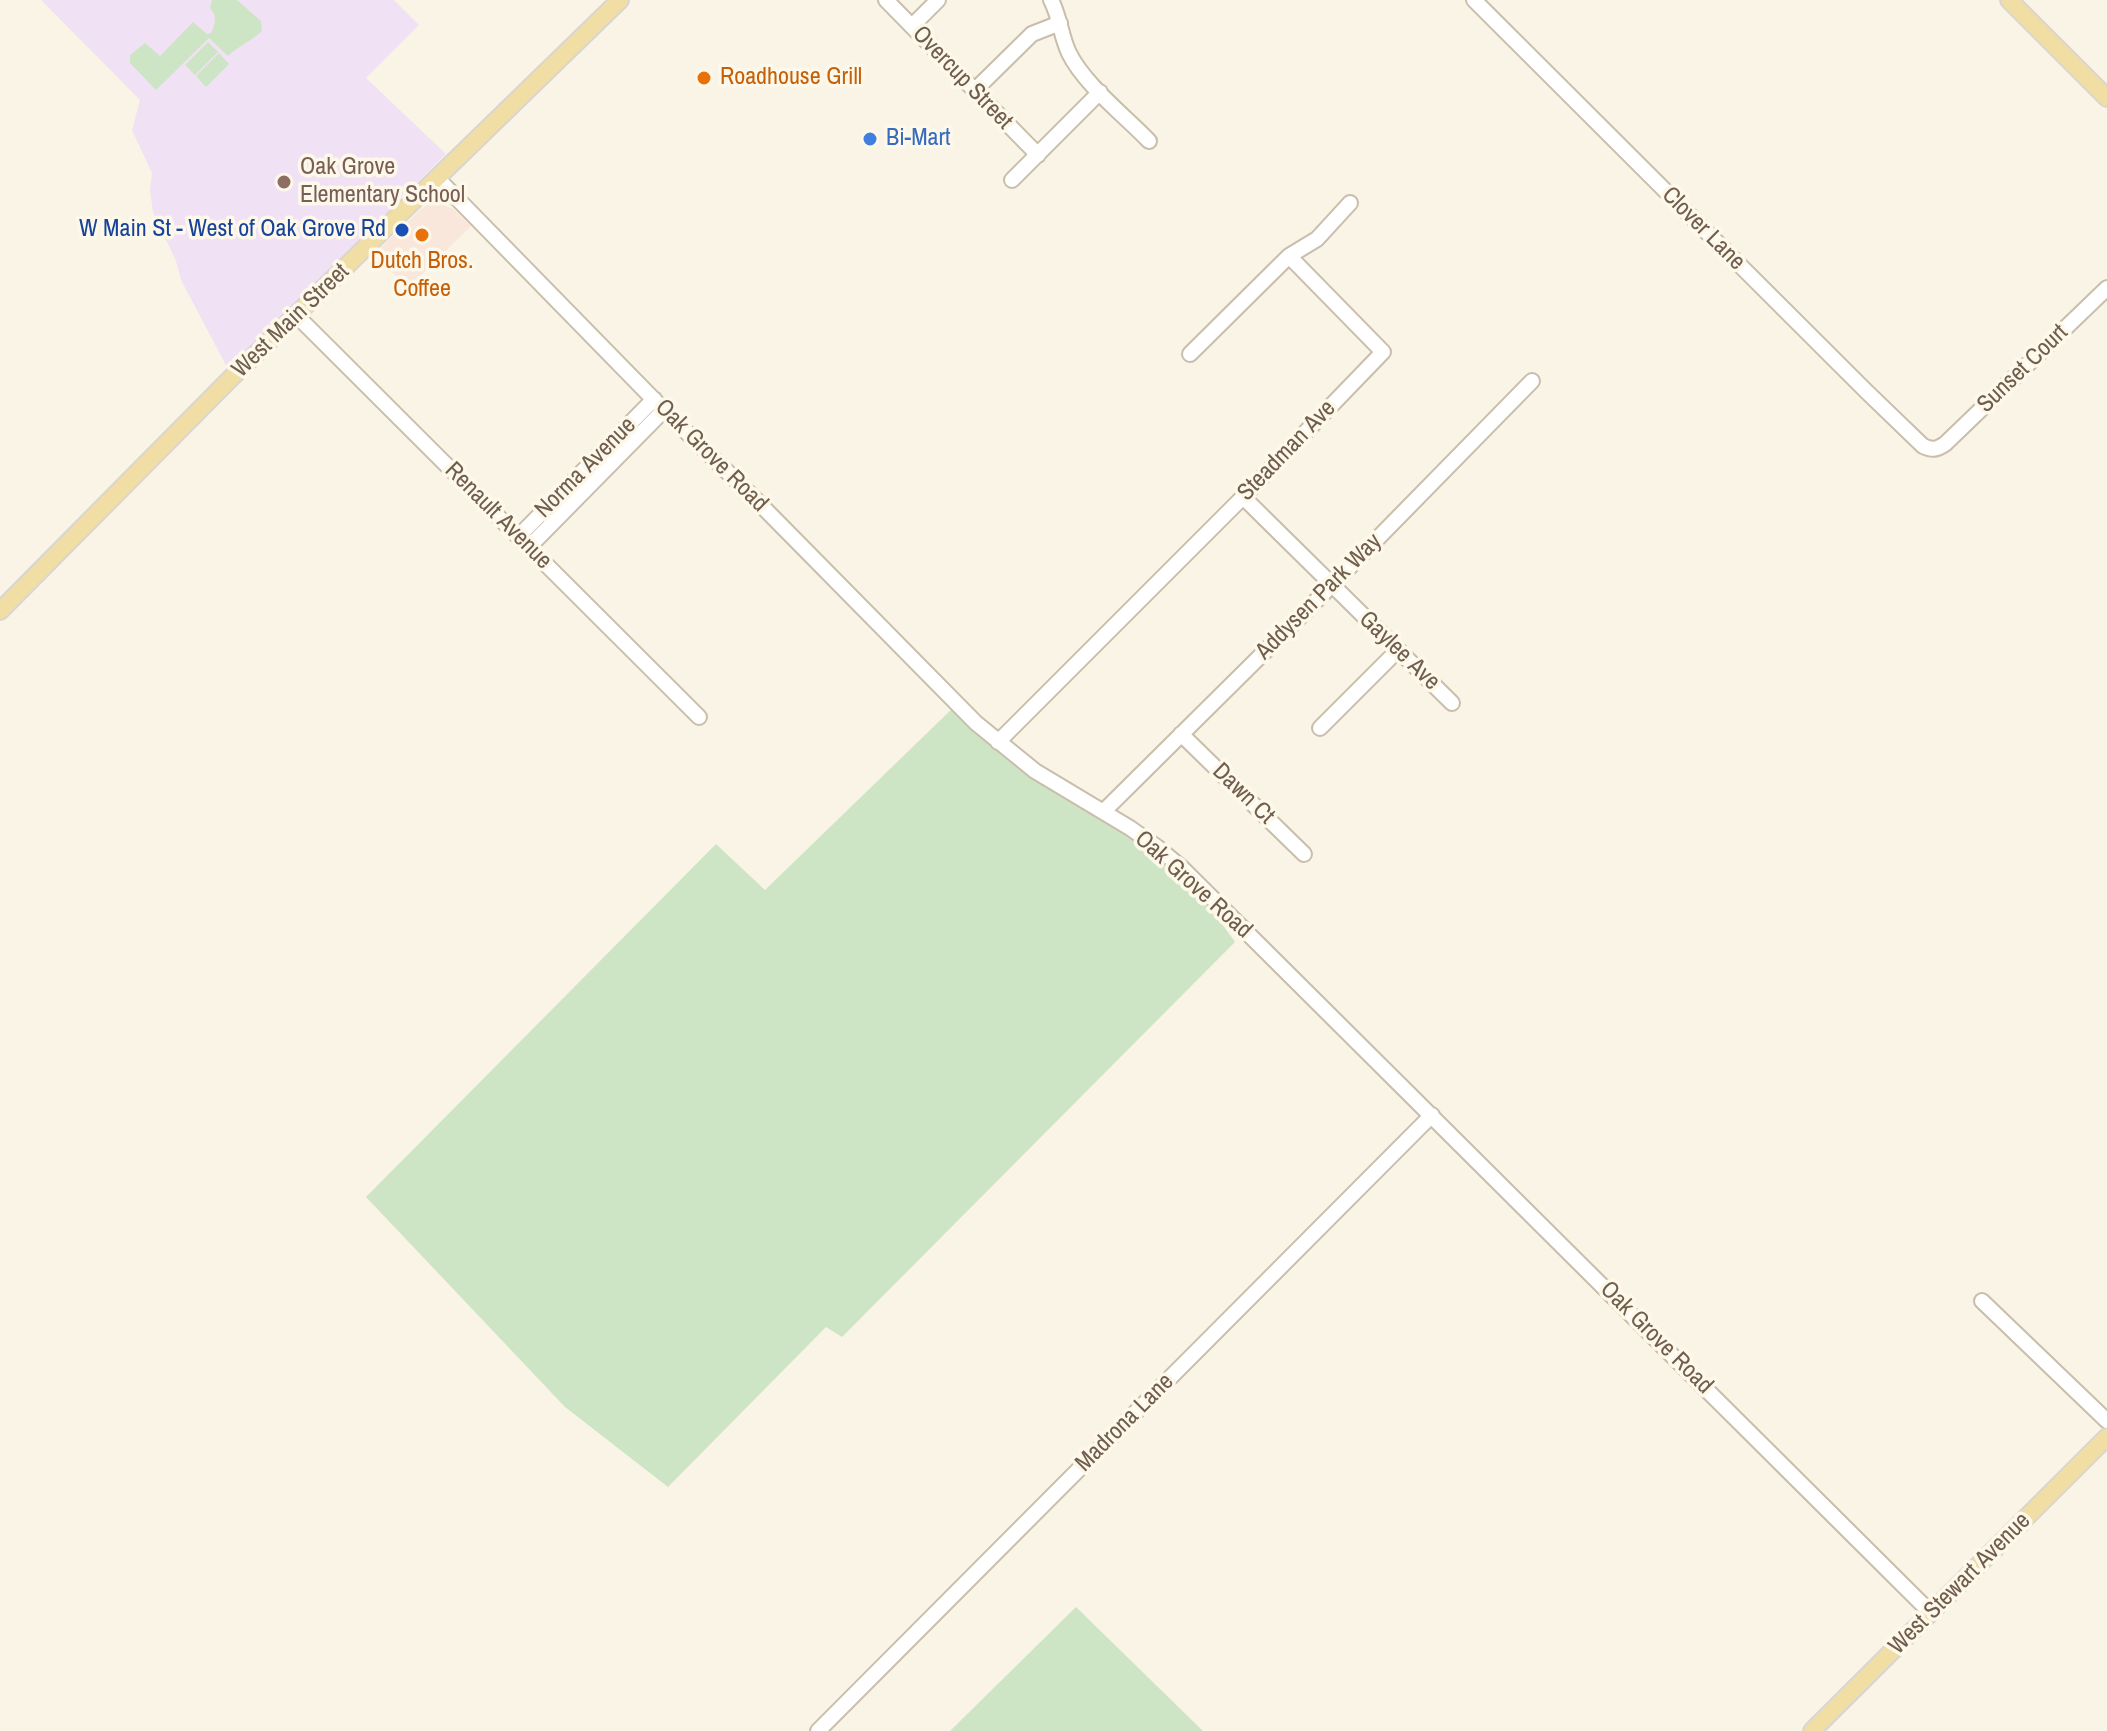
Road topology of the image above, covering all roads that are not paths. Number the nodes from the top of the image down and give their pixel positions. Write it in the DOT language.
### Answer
graph roads {
  1 [pos="620,0"];
  2 [pos="886,0"];
  3 [pos="938,0"];
  4 [pos="1051,0"];
  5 [pos="1474,0"];
  6 [pos="2009,0"];
  7 [pos="1060,23"];
  8 [pos="912,26"];
  9 [pos="974,91"];
  10 [pos="1100,92"];
  11 [pos="2107,98"];
  12 [pos="1149,141"];
  13 [pos="1038,155"];
  14 [pos="438,179"];
  15 [pos="1012,180"];
  16 [pos="1350,203"];
  17 [pos="1289,256"];
  18 [pos="2107,288"];
  19 [pos="297,316"];
  20 [pos="1190,354"];
  21 [pos="1532,381"];
  22 [pos="659,405"];
  23 [pos="1937,449"];
  24 [pos="1243,497"];
  25 [pos="524,542"];
  26 [pos="1332,585"];
  27 [pos="0,611"];
  28 [pos="1398,650"];
  29 [pos="1452,703"];
  30 [pos="699,717"];
  31 [pos="1320,728"];
  32 [pos="1181,734"];
  33 [pos="998,742"];
  34 [pos="1104,811"];
  35 [pos="1304,854"];
  36 [pos="1432,1115"];
  37 [pos="1982,1301"];
  38 [pos="2107,1421"];
  39 [pos="2107,1437"];
  40 [pos="1931,1613"];
  41 [pos="818,1731"];
  42 [pos="1812,1731"];
  1 -- 14 [label="main road, West Main Street"];
  2 -- 8 [label="street, Overcup Street"];
  3 -- 8 [label="street"];
  4 -- 7 [label="street"];
  5 -- 23 [label="street, Clover Lane"];
  6 -- 11 [label="main road"];
  7 -- 9 [label="street"];
  7 -- 10 [label="street"];
  8 -- 9 [label="street, Overcup Street"];
  9 -- 13 [label="street, Overcup Street"];
  10 -- 12 [label="street"];
  10 -- 13 [label="street"];
  13 -- 15 [label="street"];
  14 -- 19 [label="main road, West Main Street"];
  14 -- 22 [label="street, Oak Grove Road"];
  16 -- 17 [label="street"];
  17 -- 20 [label="street"];
  17 -- 24 [label="street, Steadman Ave"];
  18 -- 23 [label="street, Sunset Court"];
  19 -- 25 [label="street, Renault Avenue"];
  19 -- 27 [label="main road, West Main Street"];
  21 -- 26 [label="street, Addysen Park Way"];
  22 -- 25 [label="street, Norma Avenue"];
  22 -- 33 [label="street, Oak Grove Road"];
  24 -- 26 [label="street, Gaylee Ave"];
  24 -- 33 [label="street, Steadman Ave"];
  25 -- 30 [label="street, Renault Avenue"];
  26 -- 28 [label="street, Gaylee Ave"];
  26 -- 32 [label="street, Addysen Park Way"];
  28 -- 29 [label="street, Gaylee Ave"];
  28 -- 31 [label="street"];
  32 -- 34 [label="street, Addysen Park Way"];
  32 -- 35 [label="street, Dawn Ct"];
  33 -- 34 [label="street, Oak Grove Road"];
  34 -- 36 [label="street, Oak Grove Road"];
  36 -- 40 [label="street, Oak Grove Road"];
  36 -- 41 [label="street, Madrona Lane"];
  37 -- 38 [label="street"];
  39 -- 40 [label="main road, West Stewart Avenue"];
  40 -- 42 [label="main road, West Stewart Avenue"];
}
